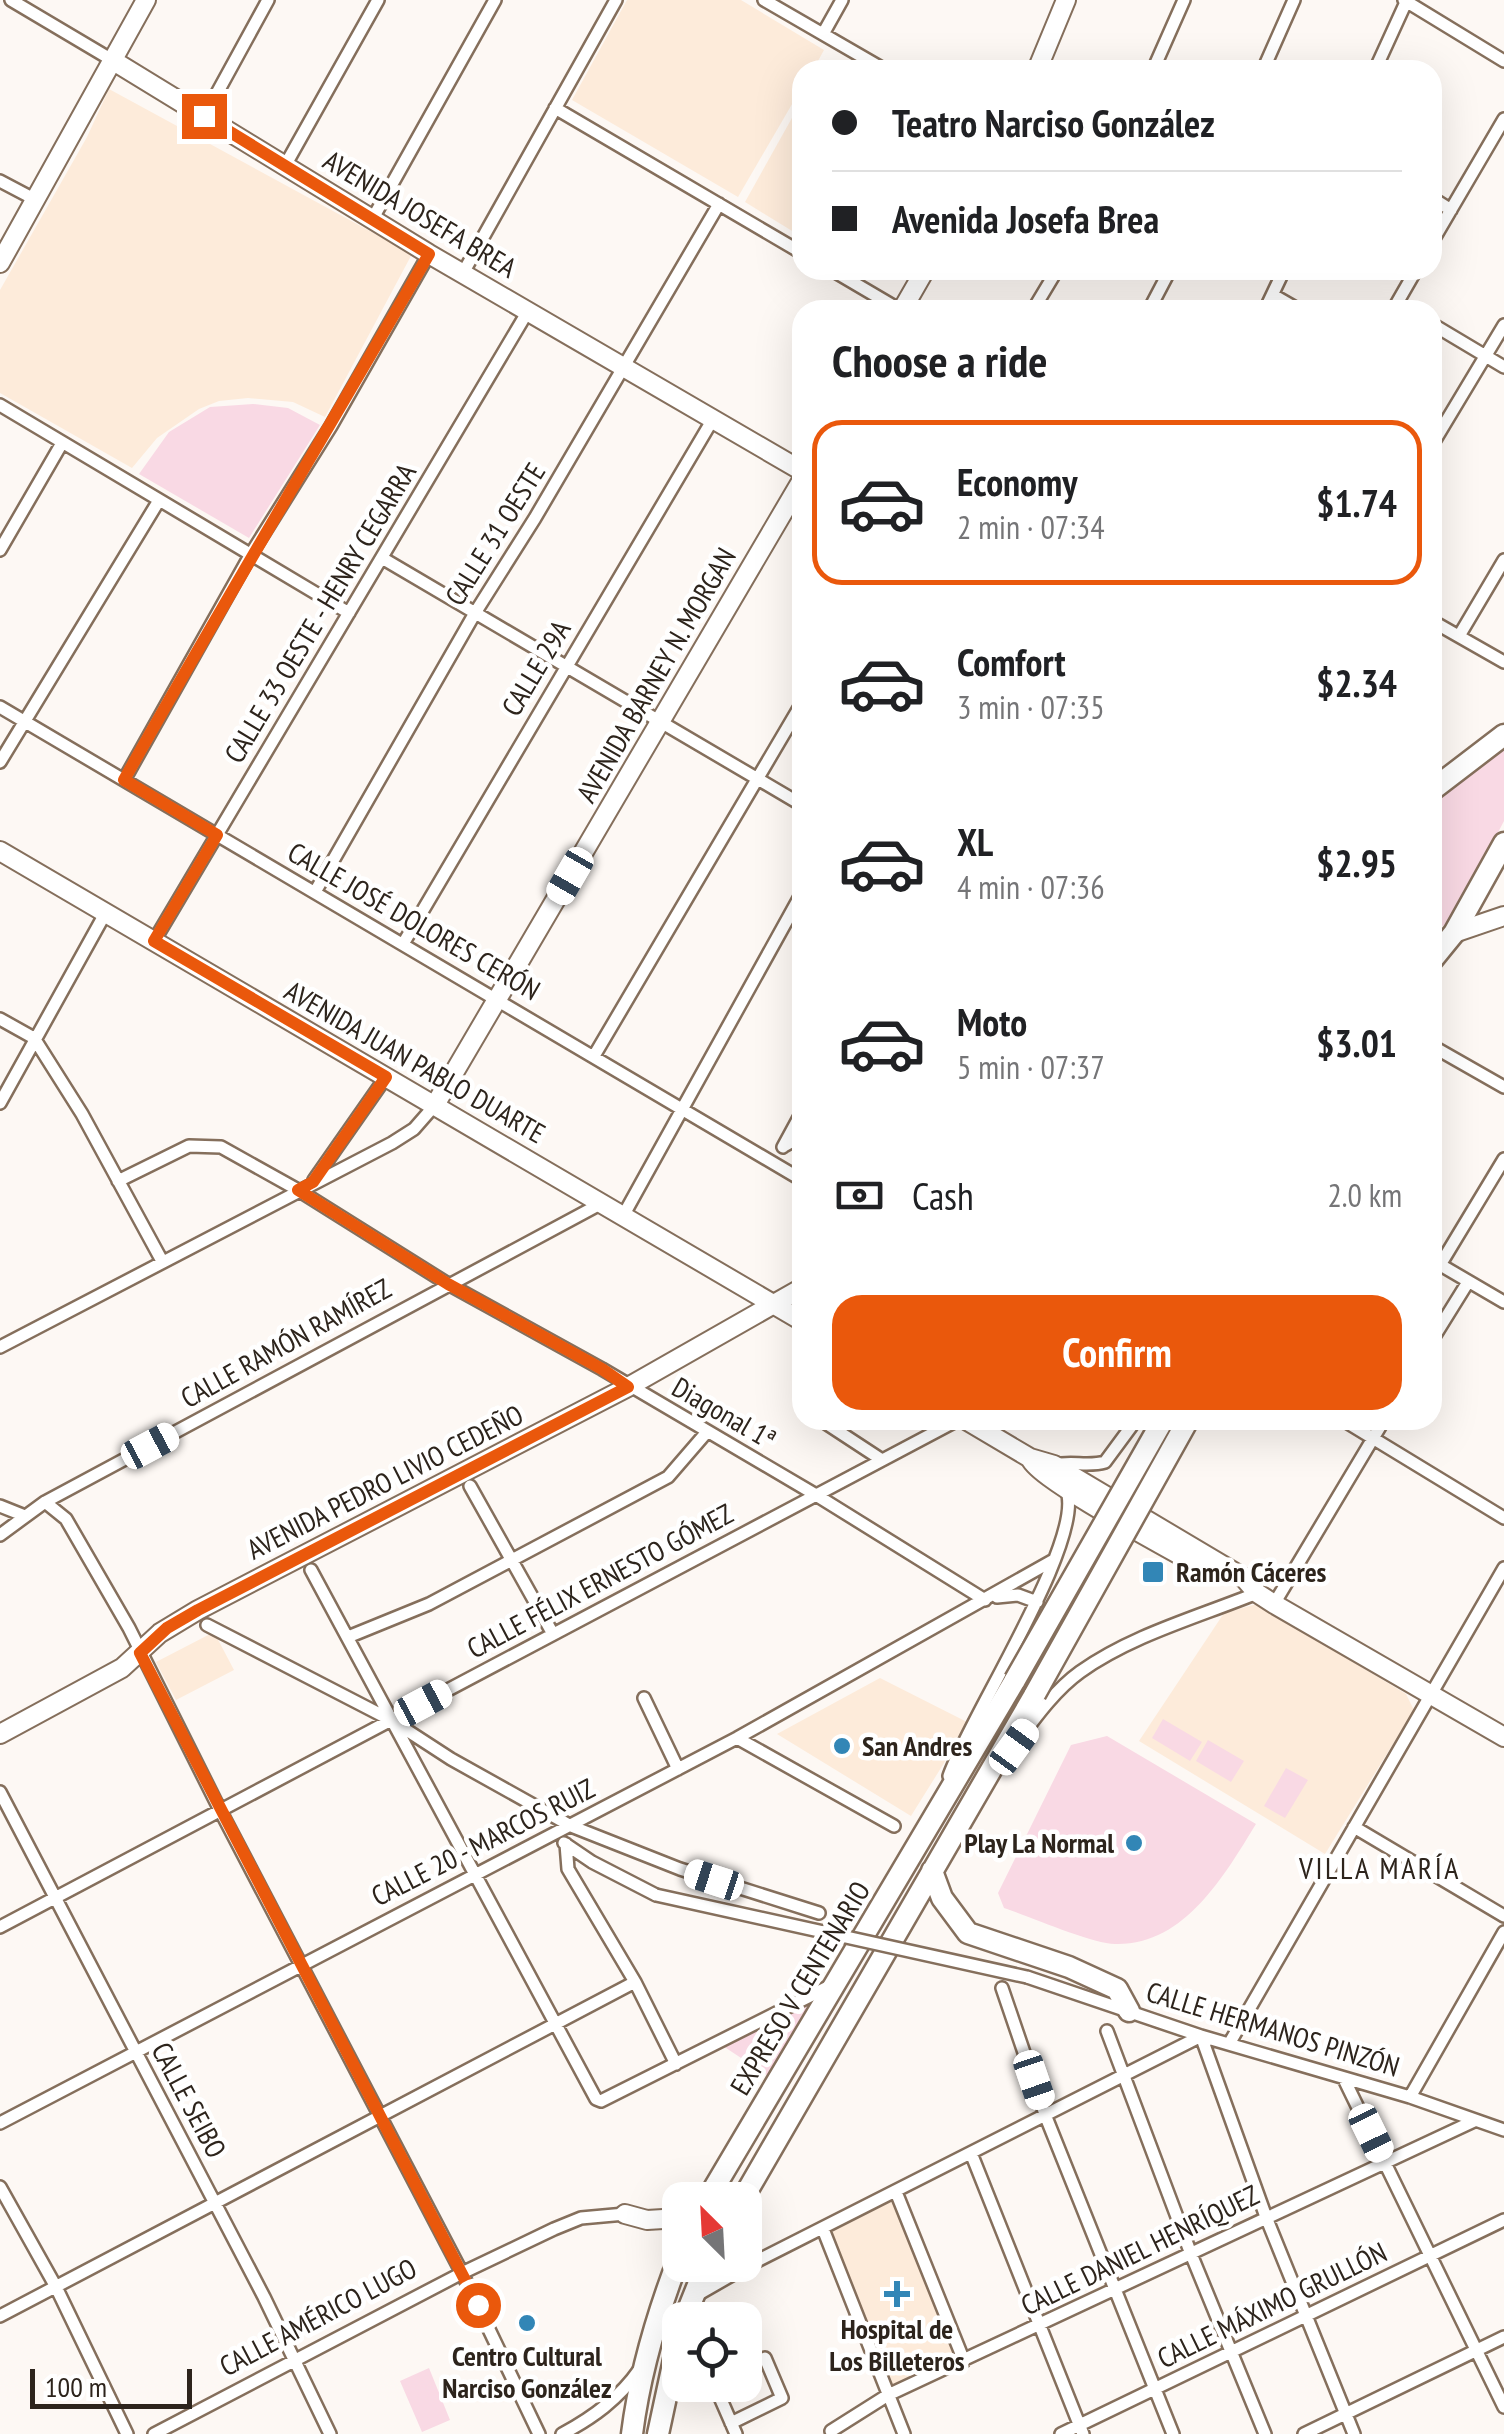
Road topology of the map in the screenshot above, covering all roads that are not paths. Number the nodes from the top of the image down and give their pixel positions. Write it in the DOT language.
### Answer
graph roads {
  1 [pos="11,0"];
  2 [pos="146,0"];
  3 [pos="268,0"];
  4 [pos="378,0"];
  5 [pos="496,0"];
  6 [pos="616,0"];
  7 [pos="764,0"];
  8 [pos="842,0"];
  9 [pos="1066,0"];
  10 [pos="1184,0"];
  11 [pos="1294,0"];
  12 [pos="1406,0"];
  13 [pos="823,34"];
  14 [pos="112,60"];
  15 [pos="868,60"];
  16 [pos="1041,60"];
  17 [pos="1157,60"];
  18 [pos="1267,60"];
  19 [pos="1379,60"];
  20 [pos="1504,61"];
  21 [pos="555,108"];
  22 [pos="204,116"];
  23 [pos="1504,120"];
  24 [pos="286,164"];
  25 [pos="0,181"];
  26 [pos="36,200"];
  27 [pos="719,204"];
  28 [pos="1442,204"];
  29 [pos="1451,210"];
  30 [pos="373,218"];
  31 [pos="1442,225"];
  32 [pos="792,247"];
  33 [pos="429,254"];
  34 [pos="0,264"];
  35 [pos="463,273"];
  36 [pos="849,280"];
  37 [pos="1280,280"];
  38 [pos="1273,296"];
  39 [pos="884,300"];
  40 [pos="1271,300"];
  41 [pos="1281,300"];
  42 [pos="528,311"];
  43 [pos="1504,324"];
  44 [pos="1442,330"];
  45 [pos="1486,356"];
  46 [pos="1504,367"];
  47 [pos="625,368"];
  48 [pos="0,405"];
  49 [pos="713,419"];
  50 [pos="1442,429"];
  51 [pos="62,443"];
  52 [pos="792,465"];
  53 [pos="792,497"];
  54 [pos="158,502"];
  55 [pos="0,550"];
  56 [pos="251,554"];
  57 [pos="382,558"];
  58 [pos="1504,560"];
  59 [pos="349,612"];
  60 [pos="475,613"];
  61 [pos="1442,626"];
  62 [pos="1459,636"];
  63 [pos="1504,662"];
  64 [pos="566,666"];
  65 [pos="0,708"];
  66 [pos="792,720"];
  67 [pos="25,722"];
  68 [pos="660,722"];
  69 [pos="1504,735"];
  70 [pos="1504,748"];
  71 [pos="1478,754"];
  72 [pos="0,762"];
  73 [pos="757,778"];
  74 [pos="124,780"];
  75 [pos="1442,780"];
  76 [pos="792,799"];
  77 [pos="217,835"];
  78 [pos="1504,843"];
  79 [pos="0,851"];
  80 [pos="314,892"];
  81 [pos="792,911"];
  82 [pos="106,912"];
  83 [pos="1504,916"];
  84 [pos="1443,934"];
  85 [pos="154,941"];
  86 [pos="404,944"];
  87 [pos="498,999"];
  88 [pos="0,1019"];
  89 [pos="34,1038"];
  90 [pos="1442,1052"];
  91 [pos="594,1056"];
  92 [pos="386,1077"];
  93 [pos="1504,1088"];
  94 [pos="0,1102"];
  95 [pos="435,1106"];
  96 [pos="682,1108"];
  97 [pos="792,1130"];
  98 [pos="792,1142"];
  99 [pos="783,1147"];
  100 [pos="1504,1159"];
  101 [pos="773,1162"];
  102 [pos="792,1174"];
  103 [pos="118,1181"];
  104 [pos="313,1182"];
  105 [pos="298,1190"];
  106 [pos="602,1203"];
  107 [pos="623,1216"];
  108 [pos="1442,1253"];
  109 [pos="162,1262"];
  110 [pos="1442,1266"];
  111 [pos="1468,1282"];
  112 [pos="448,1284"];
  113 [pos="792,1294"];
  114 [pos="1504,1302"];
  115 [pos="774,1304"];
  116 [pos="792,1315"];
  117 [pos="1442,1324"];
  118 [pos="0,1347"];
  119 [pos="628,1387"];
  120 [pos="837,1430"];
  121 [pos="939,1430"];
  122 [pos="997,1430"];
  123 [pos="1129,1430"];
  124 [pos="1157,1430"];
  125 [pos="1182,1430"];
  126 [pos="1358,1430"];
  127 [pos="1378,1430"];
  128 [pos="706,1433"];
  129 [pos="1372,1439"];
  130 [pos="1030,1458"];
  131 [pos="882,1460"];
  132 [pos="1054,1464"];
  133 [pos="470,1486"];
  134 [pos="1066,1488"];
  135 [pos="816,1495"];
  136 [pos="45,1502"];
  137 [pos="0,1506"];
  138 [pos="25,1516"];
  139 [pos="1504,1518"];
  140 [pos="0,1536"];
  141 [pos="1052,1560"];
  142 [pos="512,1562"];
  143 [pos="1504,1568"];
  144 [pos="311,1570"];
  145 [pos="1258,1593"];
  146 [pos="985,1600"];
  147 [pos="1036,1602"];
  148 [pos="1274,1604"];
  149 [pos="206,1626"];
  150 [pos="552,1634"];
  151 [pos="348,1636"];
  152 [pos="140,1653"];
  153 [pos="1430,1694"];
  154 [pos="644,1698"];
  155 [pos="390,1720"];
  156 [pos="0,1734"];
  157 [pos="1504,1737"];
  158 [pos="737,1738"];
  159 [pos="678,1768"];
  160 [pos="0,1792"];
  161 [pos="941,1804"];
  162 [pos="220,1810"];
  163 [pos="968,1810"];
  164 [pos="571,1826"];
  165 [pos="894,1826"];
  166 [pos="1354,1827"];
  167 [pos="554,1833"];
  168 [pos="566,1844"];
  169 [pos="932,1871"];
  170 [pos="475,1874"];
  171 [pos="55,1898"];
  172 [pos="819,1913"];
  173 [pos="1504,1916"];
  174 [pos="0,1926"];
  175 [pos="1504,1932"];
  176 [pos="301,1964"];
  177 [pos="635,1982"];
  178 [pos="834,1984"];
  179 [pos="1002,1988"];
  180 [pos="1130,2011"];
  181 [pos="556,2023"];
  182 [pos="1107,2031"];
  183 [pos="1201,2036"];
  184 [pos="1230,2044"];
  185 [pos="136,2052"];
  186 [pos="676,2064"];
  187 [pos="1124,2078"];
  188 [pos="1344,2079"];
  189 [pos="1410,2098"];
  190 [pos="378,2116"];
  191 [pos="1046,2116"];
  192 [pos="1474,2121"];
  193 [pos="0,2123"];
  194 [pos="1504,2130"];
  195 [pos="971,2153"];
  196 [pos="1384,2160"];
  197 [pos="717,2182"];
  198 [pos="752,2182"];
  199 [pos="0,2188"];
  200 [pos="896,2192"];
  201 [pos="216,2204"];
  202 [pos="625,2214"];
  203 [pos="1266,2218"];
  204 [pos="662,2220"];
  205 [pos="1504,2220"];
  206 [pos="823,2228"];
  207 [pos="1190,2254"];
  208 [pos="1430,2256"];
  209 [pos="762,2258"];
  210 [pos="462,2273"];
  211 [pos="670,2282"];
  212 [pos="699,2282"];
  213 [pos="719,2282"];
  214 [pos="56,2287"];
  215 [pos="1116,2287"];
  216 [pos="693,2297"];
  217 [pos="691,2302"];
  218 [pos="0,2316"];
  219 [pos="1305,2316"];
  220 [pos="1040,2326"];
  221 [pos="1504,2337"];
  222 [pos="1476,2350"];
  223 [pos="1232,2352"];
  224 [pos="766,2358"];
  225 [pos="294,2360"];
  226 [pos="964,2361"];
  227 [pos="644,2362"];
  228 [pos="1154,2390"];
  229 [pos="888,2395"];
  230 [pos="665,2402"];
  231 [pos="721,2402"];
  232 [pos="1504,2407"];
  233 [pos="1346,2413"];
  234 [pos="734,2429"];
  235 [pos="1082,2430"];
  236 [pos="831,2431"];
  237 [pos="127,2434"];
  238 [pos="154,2434"];
  239 [pos="330,2434"];
  240 [pos="539,2434"];
  241 [pos="562,2434"];
  242 [pos="632,2434"];
  243 [pos="658,2434"];
  244 [pos="904,2434"];
  245 [pos="1062,2434"];
  246 [pos="1173,2434"];
  247 [pos="1265,2434"];
  248 [pos="1304,2434"];
  249 [pos="1354,2434"];
  1 -- 14 [label="street, AVENIDA JOSEFA BREA"];
  2 -- 14 [label="main road"];
  3 -- 22 [label="street"];
  4 -- 24 [label="street"];
  5 -- 30 [label="street"];
  6 -- 21 [label="street"];
  7 -- 13 [label="street"];
  8 -- 13 [label="street"];
  9 -- 16 [label="main road"];
  10 -- 17 [label="street"];
  11 -- 18 [label="street"];
  12 -- 19 [label="street"];
  12 -- 20 [label="street"];
  13 -- 15 [label="street"];
  14 -- 22 [label="main road, AVENIDA JOSEFA BREA"];
  14 -- 26 [label="main road"];
  21 -- 27 [label="street"];
  21 -- 35 [label="street"];
  22 -- 24 [label="main road, AVENIDA JOSEFA BREA"];
  23 -- 29 [label="street"];
  24 -- 30 [label="main road, AVENIDA JOSEFA BREA"];
  25 -- 26 [label="street"];
  26 -- 34 [label="main road"];
  27 -- 32 [label="street"];
  27 -- 47 [label="street, CALLE 31 OESTE"];
  28 -- 29 [label="street"];
  29 -- 31 [label="street"];
  30 -- 33 [label="main road, AVENIDA JOSEFA BREA"];
  33 -- 35 [label="main road, AVENIDA JOSEFA BREA"];
  33 -- 56 [label="street"];
  35 -- 42 [label="main road, AVENIDA JOSEFA BREA"];
  36 -- 39 [label="street"];
  37 -- 38 [label="street"];
  38 -- 40 [label="street"];
  38 -- 41 [label="street"];
  42 -- 47 [label="main road, AVENIDA JOSEFA BREA"];
  42 -- 57 [label="street, CALLE 33 OESTE - HENRY CEGARRA"];
  43 -- 45 [label="street"];
  44 -- 45 [label="street"];
  45 -- 46 [label="street"];
  45 -- 50 [label="street"];
  47 -- 49 [label="main road, AVENIDA JOSEFA BREA"];
  47 -- 60 [label="street, CALLE 31 OESTE"];
  48 -- 51 [label="street"];
  49 -- 52 [label="main road, AVENIDA JOSEFA BREA"];
  49 -- 64 [label="street, CALLE 29A"];
  51 -- 54 [label="street"];
  51 -- 55 [label="street"];
  53 -- 68 [label="main road, AVENIDA BARNEY N. MORGAN"];
  54 -- 56 [label="street"];
  54 -- 67 [label="street"];
  56 -- 59 [label="street"];
  56 -- 74 [label="street"];
  57 -- 59 [label="street, CALLE 33 OESTE - HENRY CEGARRA"];
  57 -- 60 [label="street"];
  58 -- 62 [label="street"];
  59 -- 77 [label="street, CALLE 33 OESTE - HENRY CEGARRA"];
  60 -- 64 [label="street"];
  60 -- 80 [label="street, CALLE 31 OESTE"];
  61 -- 62 [label="street"];
  62 -- 63 [label="street"];
  64 -- 68 [label="street"];
  64 -- 86 [label="street, CALLE 29A"];
  65 -- 67 [label="street, CALLE JOSÉ DOLORES CERÓN"];
  66 -- 73 [label="street"];
  67 -- 72 [label="street"];
  67 -- 74 [label="street, CALLE JOSÉ DOLORES CERÓN"];
  68 -- 73 [label="street"];
  68 -- 87 [label="main road, AVENIDA BARNEY N. MORGAN"];
  69 -- 71 [label="main road"];
  70 -- 71 [label="main road"];
  71 -- 75 [label="main road"];
  73 -- 76 [label="street"];
  73 -- 91 [label="street"];
  74 -- 77 [label="street, CALLE JOSÉ DOLORES CERÓN"];
  77 -- 80 [label="street, CALLE JOSÉ DOLORES CERÓN"];
  77 -- 85 [label="street, CALLE 33 OESTE - HENRY CEGARRA"];
  78 -- 84 [label="main road"];
  79 -- 82 [label="main road, AVENIDA JUAN PABLO DUARTE"];
  80 -- 86 [label="street, CALLE JOSÉ DOLORES CERÓN"];
  81 -- 96 [label="street"];
  82 -- 85 [label="main road, AVENIDA JUAN PABLO DUARTE"];
  82 -- 89 [label="street"];
  83 -- 84 [label="main road"];
  85 -- 92 [label="main road, AVENIDA JUAN PABLO DUARTE"];
  86 -- 87 [label="street, CALLE JOSÉ DOLORES CERÓN"];
  87 -- 91 [label="street, CALLE JOSÉ DOLORES CERÓN"];
  87 -- 95 [label="main road, AVENIDA BARNEY N. MORGAN"];
  88 -- 89 [label="street"];
  89 -- 94 [label="street"];
  89 -- 103 [label="street"];
  90 -- 93 [label="street"];
  91 -- 96 [label="street, CALLE JOSÉ DOLORES CERÓN"];
  92 -- 95 [label="main road, AVENIDA JUAN PABLO DUARTE"];
  92 -- 104 [label="street"];
  95 -- 104 [label="street"];
  95 -- 106 [label="main road, AVENIDA JUAN PABLO DUARTE"];
  96 -- 101 [label="street, CALLE JOSÉ DOLORES CERÓN"];
  96 -- 107 [label="street"];
  97 -- 99 [label="street"];
  98 -- 99 [label="street"];
  99 -- 101 [label="street"];
  100 -- 108 [label="street"];
  101 -- 102 [label="street, CALLE JOSÉ DOLORES CERÓN"];
  103 -- 105 [label="street, Diagonal 1ª"];
  103 -- 109 [label="street"];
  104 -- 105 [label="street"];
  105 -- 109 [label="street"];
  105 -- 112 [label="street, Diagonal 1ª"];
  106 -- 107 [label="main road, AVENIDA JUAN PABLO DUARTE"];
  106 -- 112 [label="street, CALLE RAMÓN RAMÍREZ"];
  107 -- 115 [label="main road, AVENIDA JUAN PABLO DUARTE"];
  109 -- 118 [label="street"];
  110 -- 111 [label="street"];
  111 -- 114 [label="street"];
  111 -- 117 [label="street"];
  112 -- 119 [label="street, Diagonal 1ª"];
  112 -- 136 [label="street, CALLE RAMÓN RAMÍREZ"];
  113 -- 115 [label="main road, AVENIDA PEDRO LIVIO CEDEÑO"];
  115 -- 116 [label="main road, AVENIDA JUAN PABLO DUARTE"];
  115 -- 119 [label="main road, AVENIDA PEDRO LIVIO CEDEÑO"];
  119 -- 128 [label="street, Diagonal 1ª"];
  119 -- 152 [label="main road, AVENIDA PEDRO LIVIO CEDEÑO"];
  120 -- 131 [label="street"];
  121 -- 131 [label="street, CALLE FÉLIX ERNESTO GÓMEZ"];
  122 -- 130 [label="main road"];
  123 -- 132 [label="street"];
  124 -- 161 [label="main road, EXPRESO V CENTENARIO, bridge"];
  125 -- 163 [label="main road, EXPRESO V CENTENARIO, bridge"];
  126 -- 129 [label="street"];
  127 -- 129 [label="street"];
  128 -- 135 [label="street, Diagonal 1ª"];
  128 -- 142 [label="street"];
  129 -- 139 [label="street"];
  129 -- 148 [label="street"];
  130 -- 132 [label="main road"];
  130 -- 134 [label="main road"];
  131 -- 135 [label="street, CALLE FÉLIX ERNESTO GÓMEZ"];
  132 -- 145 [label="main road"];
  133 -- 142 [label="street"];
  134 -- 141 [label="street, EXPRESO V CENTENARIO"];
  134 -- 145 [label="main road"];
  135 -- 146 [label="street, Diagonal 1ª"];
  135 -- 150 [label="street, CALLE FÉLIX ERNESTO GÓMEZ"];
  136 -- 138 [label="street, CALLE RAMÓN RAMÍREZ"];
  136 -- 152 [label="street"];
  137 -- 138 [label="street"];
  138 -- 140 [label="street, CALLE RAMÓN RAMÍREZ"];
  141 -- 146 [label="street, CALLE 20 - MARCOS RUIZ"];
  141 -- 147 [label="street, EXPRESO V CENTENARIO"];
  142 -- 150 [label="street"];
  142 -- 151 [label="street"];
  143 -- 153 [label="street"];
  144 -- 151 [label="street"];
  145 -- 148 [label="main road"];
  145 -- 163 [label="street, EXPRESO V CENTENARIO"];
  146 -- 147 [label="street"];
  146 -- 158 [label="street, CALLE 20 - MARCOS RUIZ"];
  147 -- 161 [label="street, EXPRESO V CENTENARIO"];
  148 -- 153 [label="main road"];
  149 -- 155 [label="street"];
  150 -- 155 [label="street, CALLE FÉLIX ERNESTO GÓMEZ"];
  151 -- 155 [label="street"];
  152 -- 156 [label="main road, AVENIDA PEDRO LIVIO CEDEÑO"];
  152 -- 162 [label="street"];
  153 -- 157 [label="main road"];
  153 -- 166 [label="street"];
  154 -- 159 [label="street"];
  155 -- 162 [label="street, CALLE FÉLIX ERNESTO GÓMEZ"];
  155 -- 164 [label="street"];
  155 -- 170 [label="street"];
  158 -- 159 [label="street, CALLE 20 - MARCOS RUIZ"];
  158 -- 165 [label="street"];
  159 -- 164 [label="street, CALLE 20 - MARCOS RUIZ"];
  160 -- 171 [label="street, CALLE SEIBO"];
  161 -- 178 [label="main road, EXPRESO V CENTENARIO"];
  162 -- 171 [label="street, CALLE FÉLIX ERNESTO GÓMEZ"];
  162 -- 176 [label="street"];
  163 -- 169 [label="main road, EXPRESO V CENTENARIO"];
  164 -- 167 [label="street, CALLE 20 - MARCOS RUIZ"];
  164 -- 172 [label="street"];
  166 -- 173 [label="street"];
  166 -- 184 [label="street"];
  167 -- 168 [label="street"];
  167 -- 170 [label="street, CALLE 20 - MARCOS RUIZ"];
  168 -- 177 [label="street"];
  168 -- 180 [label="street, CALLE HERMANOS PINZÓN, bridge"];
  169 -- 180 [label="main road"];
  169 -- 198 [label="main road, EXPRESO V CENTENARIO"];
  170 -- 176 [label="street, CALLE 20 - MARCOS RUIZ"];
  170 -- 181 [label="street"];
  171 -- 174 [label="street, CALLE FÉLIX ERNESTO GÓMEZ"];
  171 -- 185 [label="street, CALLE SEIBO"];
  175 -- 189 [label="street"];
  176 -- 185 [label="street, CALLE 20 - MARCOS RUIZ"];
  176 -- 190 [label="street"];
  177 -- 181 [label="street"];
  177 -- 186 [label="street"];
  178 -- 186 [label="street"];
  178 -- 197 [label="main road, EXPRESO V CENTENARIO"];
  179 -- 191 [label="street"];
  180 -- 183 [label="street, CALLE HERMANOS PINZÓN"];
  181 -- 186 [label="street"];
  181 -- 190 [label="street"];
  182 -- 187 [label="street"];
  183 -- 184 [label="street, CALLE HERMANOS PINZÓN"];
  183 -- 187 [label="street"];
  183 -- 203 [label="street"];
  184 -- 188 [label="street, CALLE HERMANOS PINZÓN"];
  185 -- 193 [label="street, CALLE 20 - MARCOS RUIZ"];
  185 -- 201 [label="street, CALLE SEIBO"];
  187 -- 191 [label="street"];
  187 -- 207 [label="street"];
  188 -- 189 [label="street, CALLE HERMANOS PINZÓN"];
  188 -- 196 [label="street"];
  189 -- 192 [label="street, CALLE HERMANOS PINZÓN"];
  190 -- 201 [label="street"];
  190 -- 210 [label="street"];
  191 -- 195 [label="street"];
  191 -- 215 [label="street"];
  192 -- 194 [label="street, CALLE HERMANOS PINZÓN"];
  192 -- 196 [label="street, CALLE DANIEL HENRÍQUEZ"];
  195 -- 200 [label="street"];
  195 -- 220 [label="street"];
  196 -- 203 [label="street, CALLE DANIEL HENRÍQUEZ"];
  196 -- 208 [label="street"];
  199 -- 214 [label="street"];
  200 -- 206 [label="street"];
  200 -- 226 [label="street"];
  201 -- 214 [label="street"];
  201 -- 225 [label="street, CALLE SEIBO"];
  202 -- 204 [label="main road, CALLE AMÉRICO LUGO"];
  202 -- 210 [label="street, CALLE AMÉRICO LUGO"];
  203 -- 207 [label="street, CALLE DANIEL HENRÍQUEZ"];
  203 -- 219 [label="street"];
  205 -- 208 [label="street, CALLE MÁXIMO GRULLÓN"];
  206 -- 209 [label="street"];
  206 -- 229 [label="street"];
  207 -- 215 [label="street, CALLE DANIEL HENRÍQUEZ"];
  207 -- 223 [label="street"];
  208 -- 219 [label="street, CALLE MÁXIMO GRULLÓN"];
  208 -- 222 [label="street"];
  210 -- 225 [label="street, CALLE AMÉRICO LUGO"];
  210 -- 240 [label="street"];
  211 -- 227 [label="main road"];
  212 -- 216 [label="main road"];
  213 -- 216 [label="street"];
  214 -- 218 [label="street"];
  214 -- 237 [label="street"];
  215 -- 220 [label="street, CALLE DANIEL HENRÍQUEZ"];
  215 -- 228 [label="street"];
  216 -- 217 [label="main road"];
  219 -- 223 [label="street, CALLE MÁXIMO GRULLÓN"];
  219 -- 233 [label="street"];
  220 -- 226 [label="street, CALLE DANIEL HENRÍQUEZ"];
  220 -- 235 [label="street"];
  221 -- 222 [label="street"];
  222 -- 232 [label="street"];
  222 -- 233 [label="street"];
  223 -- 228 [label="street, CALLE MÁXIMO GRULLÓN"];
  223 -- 247 [label="street"];
  224 -- 234 [label="street"];
  225 -- 238 [label="street, CALLE AMÉRICO LUGO"];
  225 -- 239 [label="street, CALLE SEIBO"];
  226 -- 229 [label="street, CALLE DANIEL HENRÍQUEZ"];
  227 -- 241 [label="street"];
  227 -- 242 [label="main road"];
  228 -- 235 [label="street, CALLE MÁXIMO GRULLÓN"];
  228 -- 246 [label="street"];
  229 -- 236 [label="street, CALLE DANIEL HENRÍQUEZ"];
  229 -- 244 [label="street"];
  230 -- 243 [label="main road"];
  231 -- 234 [label="street"];
  233 -- 248 [label="street"];
  233 -- 249 [label="street"];
  235 -- 245 [label="street, CALLE MÁXIMO GRULLÓN"];
}
